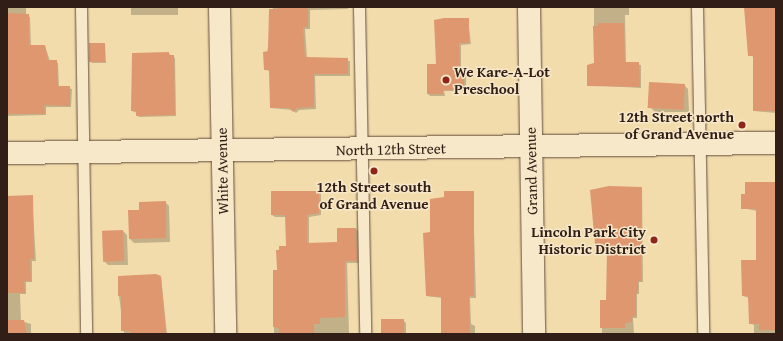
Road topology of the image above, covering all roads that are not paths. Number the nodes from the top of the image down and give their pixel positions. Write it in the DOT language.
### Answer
graph roads {
  1 [pos="81,7"];
  2 [pos="219,7"];
  3 [pos="359,7"];
  4 [pos="529,7"];
  5 [pos="697,7"];
  6 [pos="776,143"];
  7 [pos="700,144"];
  8 [pos="531,146"];
  9 [pos="222,149"];
  10 [pos="361,150"];
  11 [pos="83,151"];
  12 [pos="7,153"];
  13 [pos="86,334"];
  14 [pos="225,334"];
  15 [pos="365,334"];
  16 [pos="534,334"];
  17 [pos="703,334"];
  1 -- 11 [label="lane"];
  2 -- 9 [label="street, White Avenue"];
  3 -- 10 [label="lane"];
  4 -- 8 [label="main road, Grand Avenue"];
  5 -- 7 [label="lane"];
  6 -- 7 [label="main road, North 12th Street"];
  7 -- 8 [label="main road, North 12th Street"];
  7 -- 17 [label="lane"];
  8 -- 10 [label="main road, North 12th Street"];
  8 -- 16 [label="main road, Grand Avenue"];
  9 -- 10 [label="main road, North 12th Street"];
  9 -- 11 [label="main road, North 12th Street"];
  9 -- 14 [label="street, White Avenue"];
  10 -- 15 [label="lane"];
  11 -- 12 [label="main road, North 12th Street"];
  11 -- 13 [label="lane"];
}
